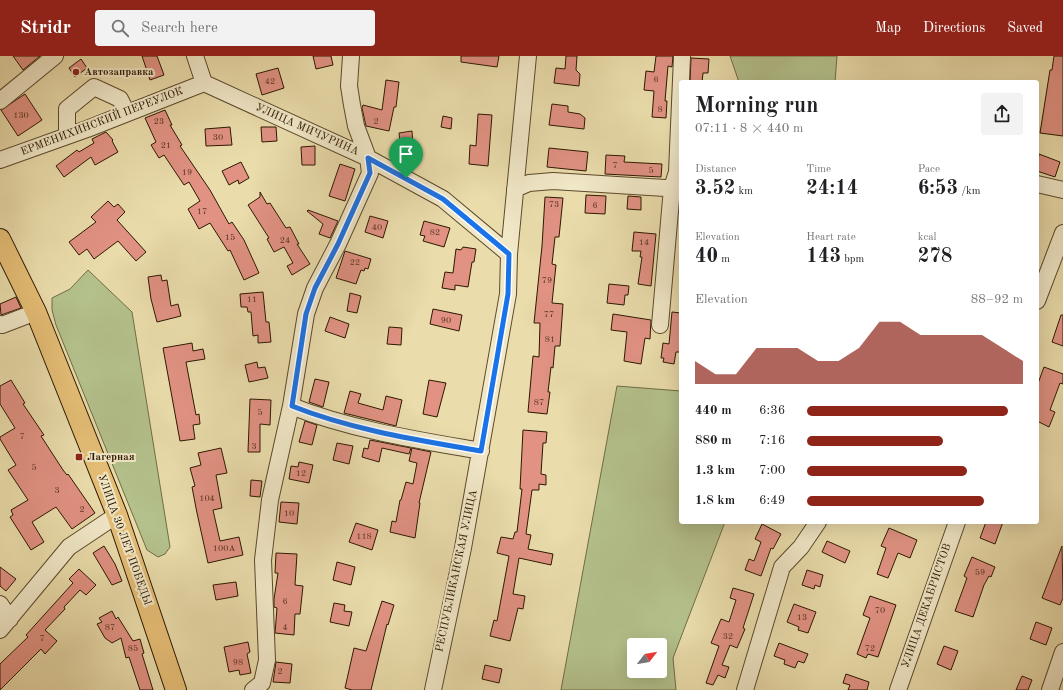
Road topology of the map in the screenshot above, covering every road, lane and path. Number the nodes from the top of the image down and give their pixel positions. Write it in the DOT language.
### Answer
graph roads {
  1 [pos="55,56"];
  2 [pos="195,56"];
  3 [pos="351,56"];
  4 [pos="528,56"];
  5 [pos="682,57"];
  6 [pos="681,80"];
  7 [pos="204,83"];
  8 [pos="0,102"];
  9 [pos="127,113"];
  10 [pos="679,126"];
  11 [pos="67,136"];
  12 [pos="368,158"];
  13 [pos="0,160"];
  14 [pos="1039,184"];
  15 [pos="516,188"];
  16 [pos="676,188"];
  17 [pos="1063,190"];
  18 [pos="1063,233"];
  19 [pos="0,238"];
  20 [pos="509,254"];
  21 [pos="1039,296"];
  22 [pos="36,312"];
  23 [pos="0,324"];
  24 [pos="660,324"];
  25 [pos="292,406"];
  26 [pos="481,451"];
  27 [pos="117,515"];
  28 [pos="817,524"];
  29 [pos="956,524"];
  30 [pos="0,604"];
  31 [pos="5,624"];
  32 [pos="1063,652"];
  33 [pos="176,690"];
  34 [pos="253,690"];
  35 [pos="433,690"];
  36 [pos="745,690"];
  37 [pos="898,690"];
  38 [pos="1050,690"];
  1 -- 8 [label="street"];
  2 -- 7 [label="street"];
  3 -- 12 [label="street"];
  4 -- 15 [label="street, РЕСПУБЛИКАНСКАЯ УЛИЦА"];
  5 -- 6 [label="street"];
  7 -- 9 [label="street, ЕРМЕНИХИНСКИЙ ПЕРЕУЛОК"];
  7 -- 12 [label="street, УЛИЦА МИЧУРИНА"];
  9 -- 11 [label="street, ЕРМЕНИХИНСКИЙ ПЕРЕУЛОК"];
  9 -- 11 [label="street"];
  10 -- 16 [label="street"];
  11 -- 13 [label="street, ЕРМЕНИХИНСКИЙ ПЕРЕУЛОК"];
  12 -- 20 [label="street"];
  12 -- 25 [label="street, УЛИЦА МИЧУРИНА"];
  14 -- 17 [label="street"];
  15 -- 16 [label="street"];
  15 -- 20 [label="street, РЕСПУБЛИКАНСКАЯ УЛИЦА"];
  16 -- 24 [label="street"];
  18 -- 21 [label="street"];
  19 -- 22 [label="main road, УЛИЦА 30 ЛЕТ ПОБЕДЫ"];
  20 -- 26 [label="street, РЕСПУБЛИКАНСКАЯ УЛИЦА"];
  22 -- 23 [label="street"];
  22 -- 27 [label="main road, УЛИЦА 30 ЛЕТ ПОБЕДЫ"];
  25 -- 26 [label="street"];
  25 -- 34 [label="street, УЛИЦА МИЧУРИНА"];
  26 -- 35 [label="street, РЕСПУБЛИКАНСКАЯ УЛИЦА"];
  27 -- 31 [label="street"];
  27 -- 33 [label="main road, УЛИЦА 30 ЛЕТ ПОБЕДЫ"];
  28 -- 36 [label="street"];
  29 -- 37 [label="street, УЛИЦА ДЕКАБРИСТОВ"];
  30 -- 31 [label="street"];
  32 -- 38 [label="street"];
}
